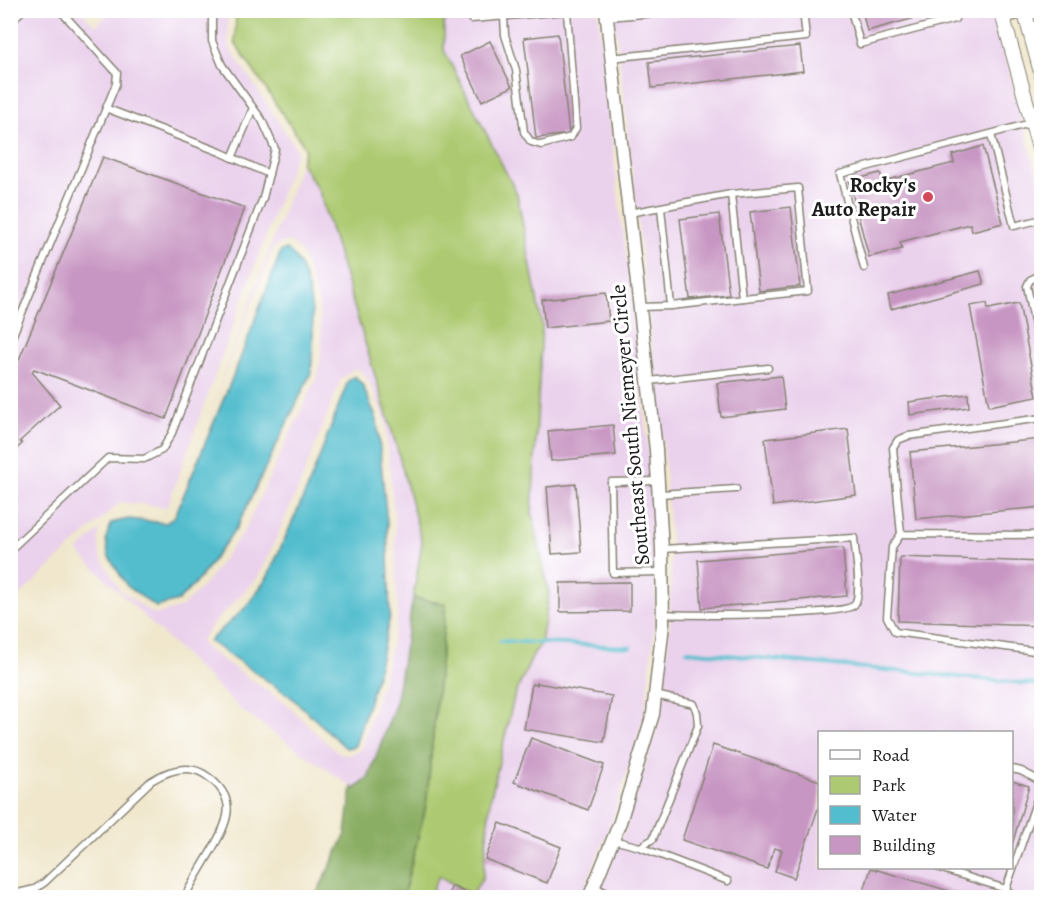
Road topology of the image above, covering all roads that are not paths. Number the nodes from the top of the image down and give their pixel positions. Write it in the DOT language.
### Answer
graph roads {
  1 [pos="60,10"];
  2 [pos="73,10"];
  3 [pos="212,10"];
  4 [pos="580,10"];
  5 [pos="692,10"];
  6 [pos="803,10"];
  7 [pos="851,10"];
  8 [pos="952,10"];
  9 [pos="20,11"];
  10 [pos="1025,11"];
  11 [pos="567,12"];
  12 [pos="606,14"];
  13 [pos="1002,14"];
  14 [pos="504,16"];
  15 [pos="66,17"];
  16 [pos="471,19"];
  17 [pos="10,22"];
  18 [pos="610,58"];
  19 [pos="1041,76"];
  20 [pos="253,108"];
  21 [pos="108,109"];
  22 [pos="1037,122"];
  23 [pos="991,134"];
  24 [pos="232,158"];
  25 [pos="1041,159"];
  26 [pos="269,174"];
  27 [pos="731,194"];
  28 [pos="661,208"];
  29 [pos="628,213"];
  30 [pos="1041,219"];
  31 [pos="864,268"];
  32 [pos="1041,274"];
  33 [pos="742,298"];
  34 [pos="671,306"];
  35 [pos="641,307"];
  36 [pos="10,342"];
  37 [pos="1041,359"];
  38 [pos="768,368"];
  39 [pos="648,381"];
  40 [pos="1041,418"];
  41 [pos="659,488"];
  42 [pos="736,489"];
  43 [pos="901,534"];
  44 [pos="1041,535"];
  45 [pos="663,549"];
  46 [pos="10,550"];
  47 [pos="662,572"];
  48 [pos="662,614"];
  49 [pos="1041,652"];
  50 [pos="655,695"];
  51 [pos="1013,769"];
  52 [pos="1041,783"];
  53 [pos="612,840"];
  54 [pos="640,848"];
  55 [pos="1013,868"];
  56 [pos="945,869"];
  57 [pos="1013,869"];
  58 [pos="728,881"];
  59 [pos="1006,889"];
  60 [pos="592,892"];
  61 [pos="10,895"];
  62 [pos="183,897"];
  63 [pos="615,897"];
  64 [pos="1015,897"];
  1 -- 15 [label="lane"];
  2 -- 15 [label="lane"];
  3 -- 20 [label="lane"];
  4 -- 11 [label="lane"];
  5 -- 12 [label="lane"];
  6 -- 18 [label="lane"];
  7 -- 8 [label="lane"];
  9 -- 17 [label="lane"];
  10 -- 13 [label="street"];
  10 -- 19 [label="street"];
  11 -- 14 [label="lane"];
  11 -- 14 [label="lane"];
  12 -- 18 [label="street, Southeast South Niemeyer Circle"];
  13 -- 22 [label="street"];
  14 -- 16 [label="lane"];
  15 -- 21 [label="lane"];
  18 -- 29 [label="street, Southeast South Niemeyer Circle"];
  20 -- 24 [label="lane"];
  20 -- 26 [label="lane"];
  21 -- 24 [label="lane"];
  21 -- 36 [label="lane"];
  22 -- 23 [label="lane"];
  22 -- 25 [label="street"];
  23 -- 30 [label="lane"];
  23 -- 31 [label="lane"];
  24 -- 26 [label="lane"];
  26 -- 46 [label="lane"];
  27 -- 28 [label="lane"];
  27 -- 33 [label="lane"];
  27 -- 33 [label="lane"];
  28 -- 29 [label="lane"];
  28 -- 34 [label="lane"];
  29 -- 35 [label="street, Southeast South Niemeyer Circle"];
  32 -- 37 [label="lane"];
  33 -- 34 [label="lane"];
  34 -- 35 [label="lane"];
  35 -- 39 [label="street, Southeast South Niemeyer Circle"];
  38 -- 39 [label="lane"];
  39 -- 41 [label="street, Southeast South Niemeyer Circle"];
  40 -- 43 [label="lane"];
  41 -- 42 [label="lane"];
  41 -- 45 [label="street, Southeast South Niemeyer Circle"];
  41 -- 47 [label="lane"];
  43 -- 44 [label="lane"];
  43 -- 49 [label="lane"];
  45 -- 47 [label="street, Southeast South Niemeyer Circle"];
  45 -- 48 [label="lane"];
  47 -- 48 [label="street, Southeast South Niemeyer Circle"];
  48 -- 50 [label="street, Southeast South Niemeyer Circle"];
  50 -- 53 [label="street, Southeast South Niemeyer Circle"];
  50 -- 54 [label="lane"];
  51 -- 52 [label="lane"];
  52 -- 55 [label="lane"];
  53 -- 54 [label="lane"];
  53 -- 60 [label="street, Southeast South Niemeyer Circle"];
  54 -- 58 [label="lane"];
  56 -- 59 [label="lane"];
  57 -- 59 [label="lane"];
  59 -- 64 [label="lane"];
  60 -- 63 [label="lane"];
  61 -- 62 [label="lane"];
}
